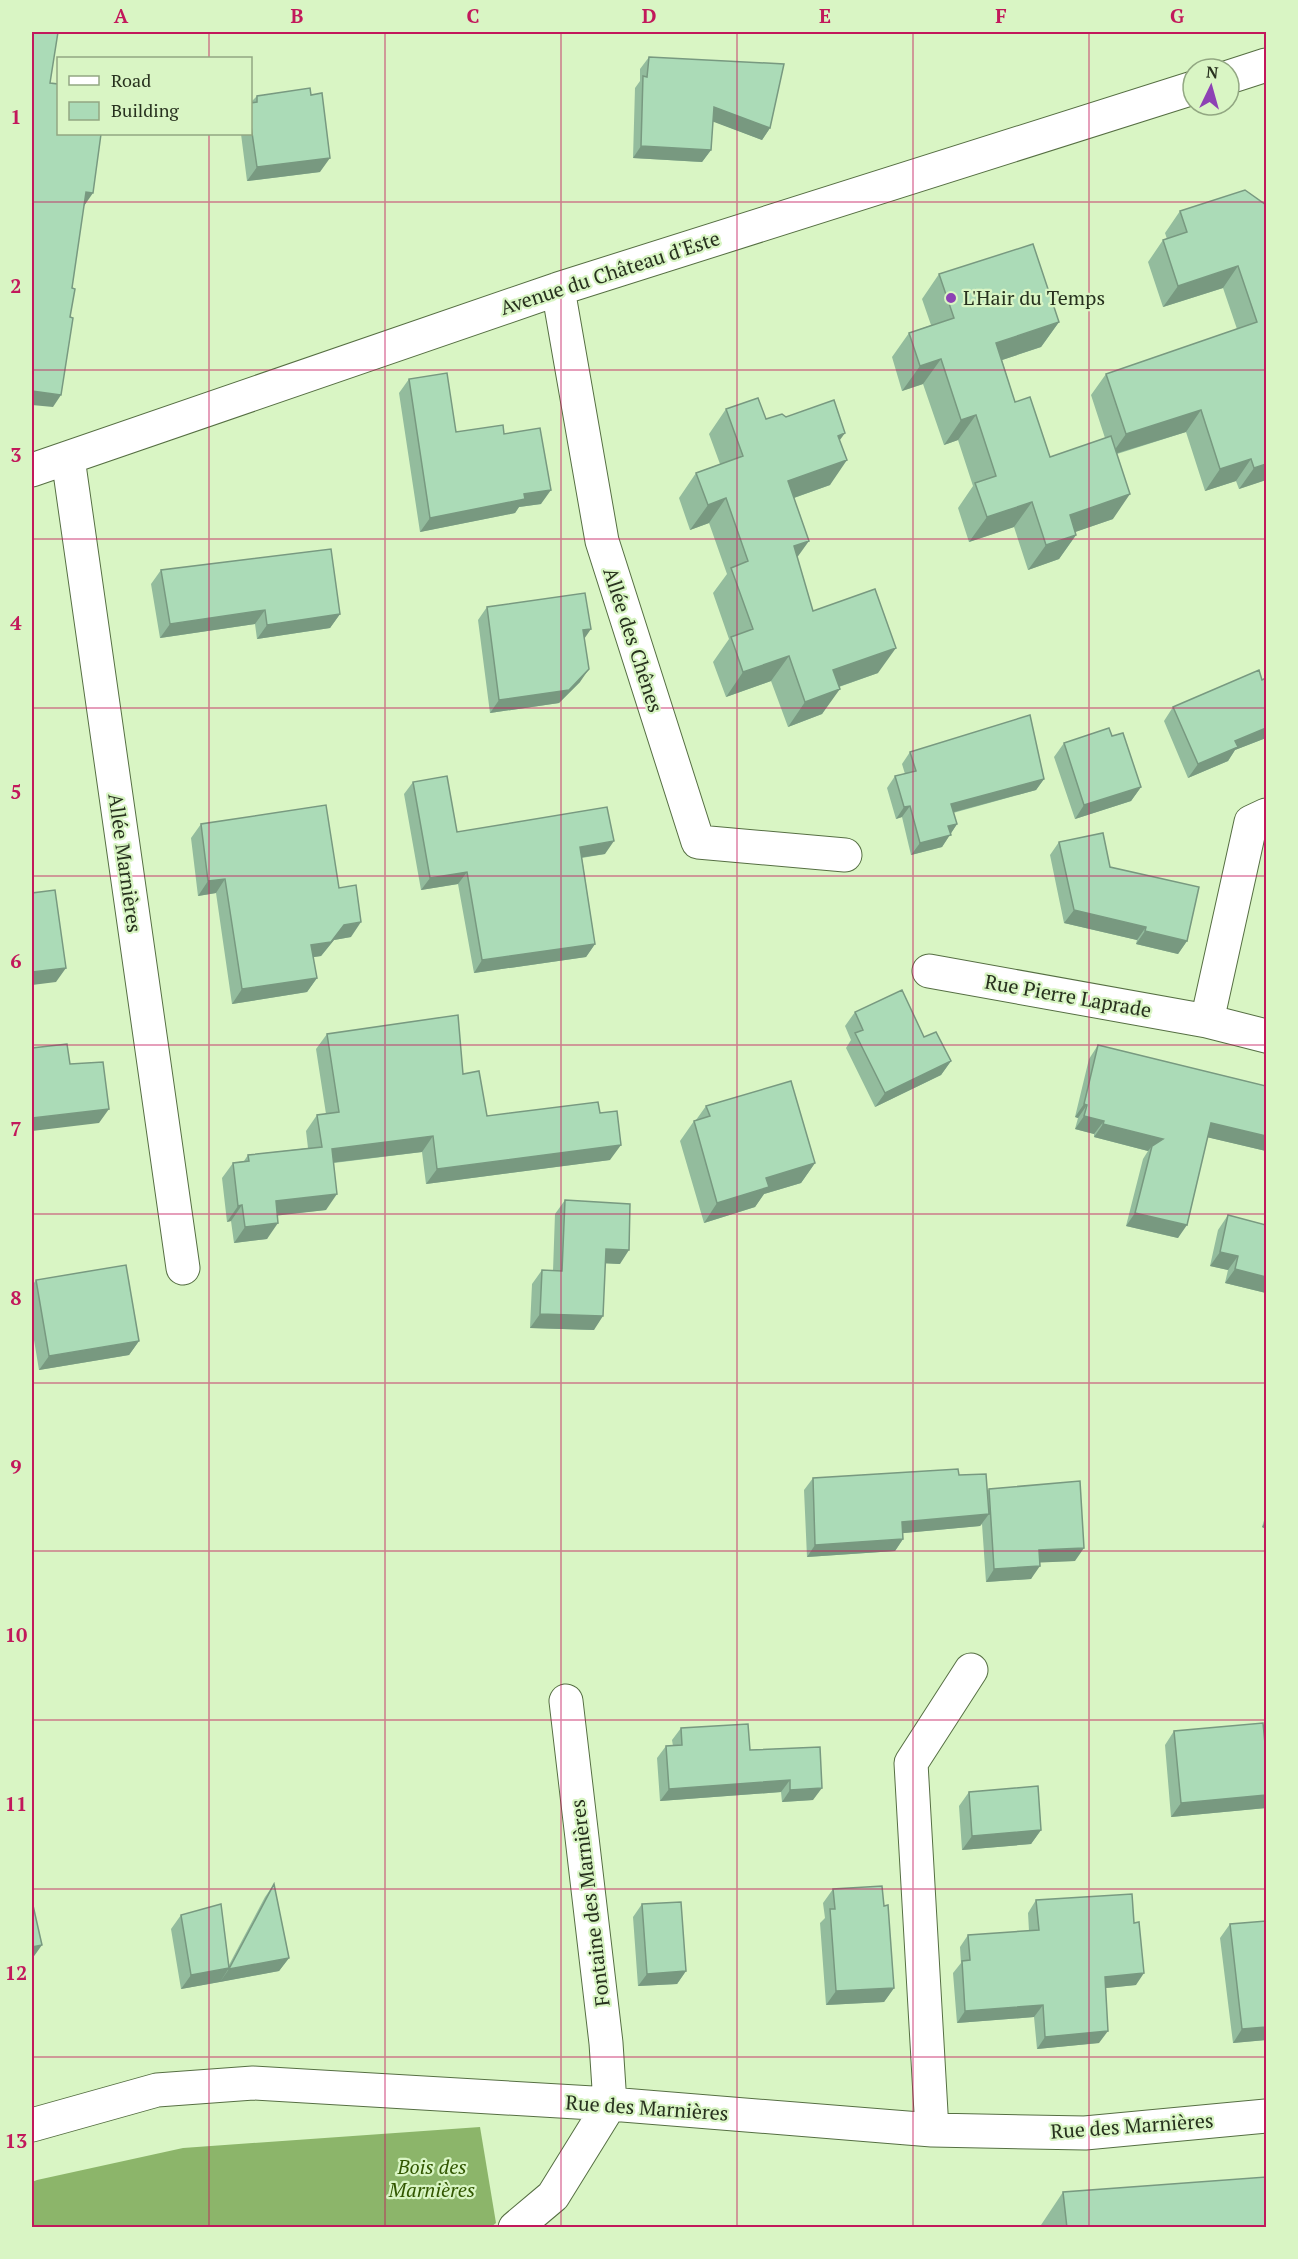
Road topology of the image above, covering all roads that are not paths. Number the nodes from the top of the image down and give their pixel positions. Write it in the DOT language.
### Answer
graph roads {
  1 [pos="1266,65"];
  2 [pos="1241,73"];
  3 [pos="1181,92"];
  4 [pos="558,289"];
  5 [pos="68,458"];
  6 [pos="32,470"];
  7 [pos="1266,815"];
  8 [pos="845,855"];
  9 [pos="929,971"];
  10 [pos="1207,1021"];
  11 [pos="1266,1036"];
  12 [pos="183,1268"];
  13 [pos="971,1670"];
  14 [pos="566,1701"];
  15 [pos="610,2104"];
  16 [pos="1266,2115"];
  17 [pos="32,2125"];
  18 [pos="932,2130"];
  19 [pos="515,2228"];
  1 -- 2 [label="street"];
  3 -- 4 [label="street, Avenue du Château d'Este"];
  4 -- 5 [label="street, Avenue du Château d'Este"];
  4 -- 8 [label="street, Allée des Chênes"];
  5 -- 6 [label="street, Avenue du Château d'Este"];
  5 -- 12 [label="street, Allée Marnières"];
  7 -- 10 [label="street"];
  9 -- 10 [label="street, Rue Pierre Laprade"];
  10 -- 11 [label="street, Rue Pierre Laprade"];
  13 -- 18 [label="street"];
  14 -- 15 [label="street, Fontaine des Marnières"];
  15 -- 17 [label="street, Rue des Marnières"];
  15 -- 18 [label="street, Rue des Marnières"];
  15 -- 19 [label="street"];
  16 -- 18 [label="street, Rue des Marnières"];
}
